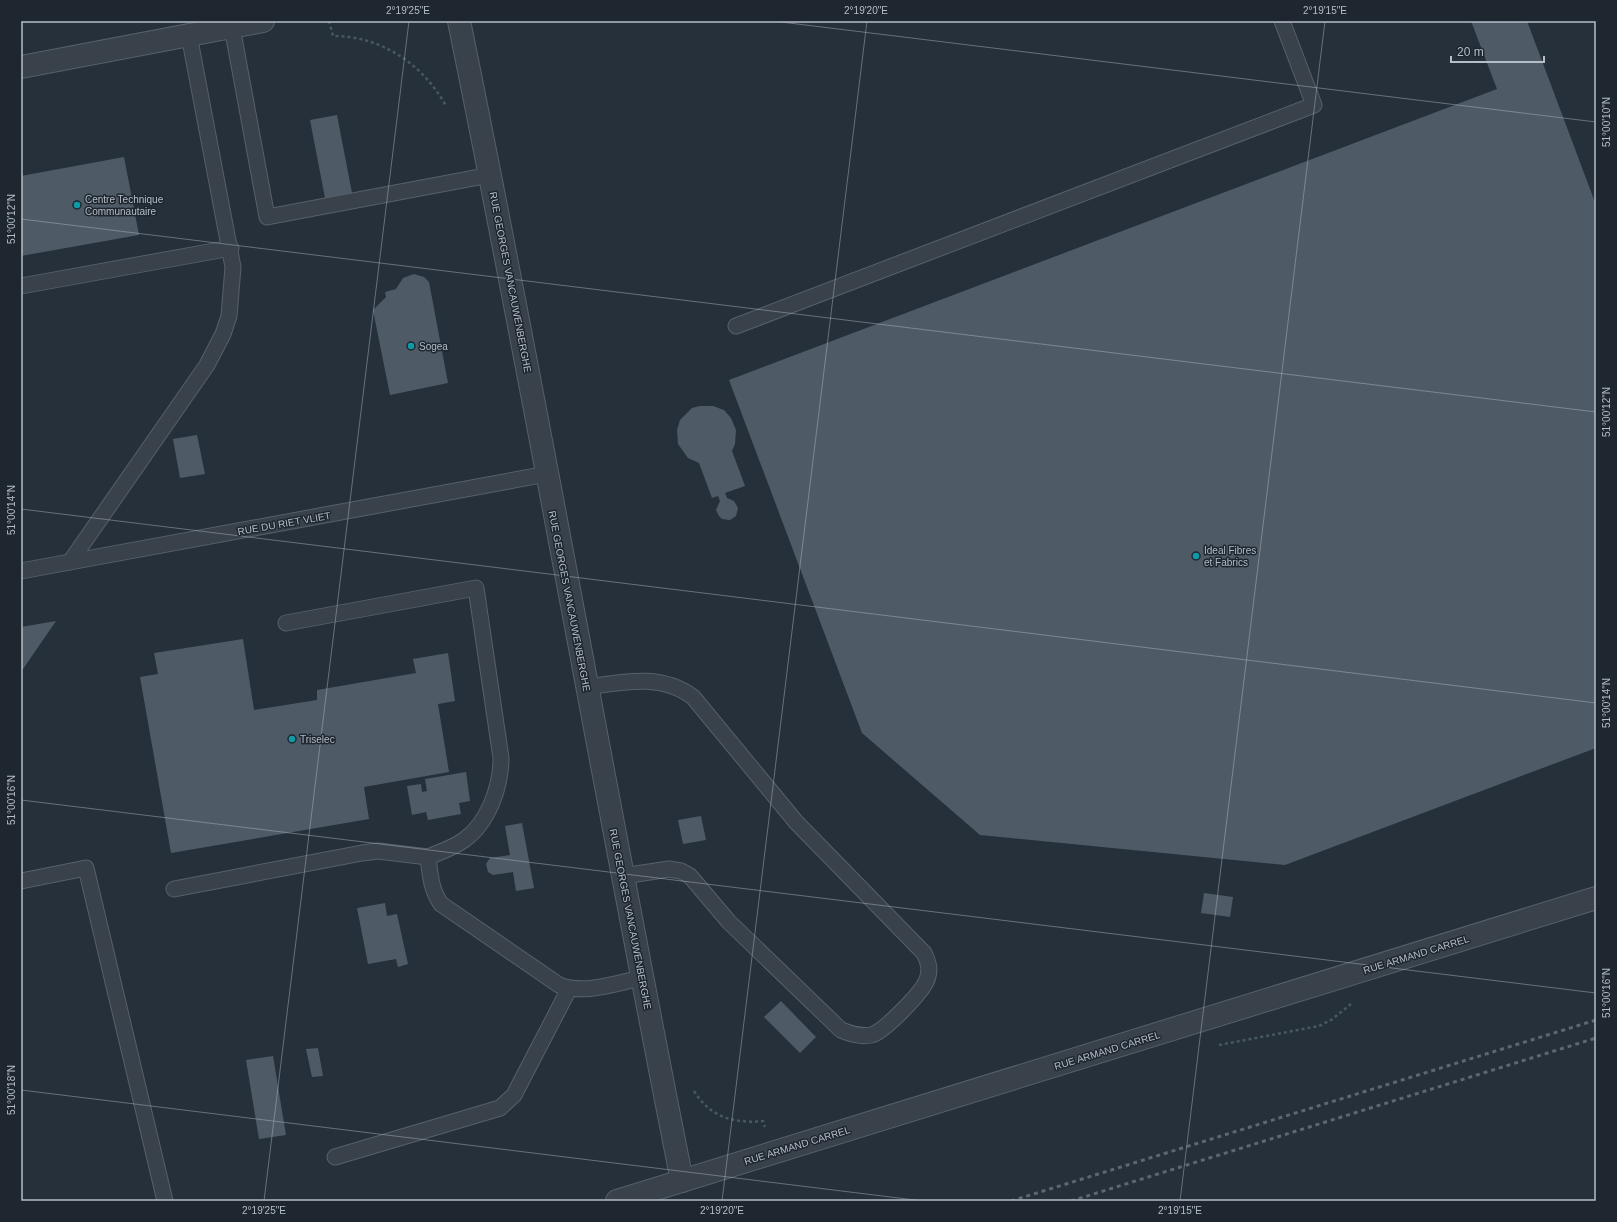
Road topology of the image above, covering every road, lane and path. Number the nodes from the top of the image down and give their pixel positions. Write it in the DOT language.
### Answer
graph roads {
  1 [pos="263,21"];
  2 [pos="459,21"];
  3 [pos="1282,21"];
  4 [pos="232,27"];
  5 [pos="190,35"];
  6 [pos="21,67"];
  7 [pos="490,175"];
  8 [pos="231,248"];
  9 [pos="21,286"];
  10 [pos="736,326"];
  11 [pos="546,474"];
  12 [pos="70,562"];
  13 [pos="21,571"];
  14 [pos="286,623"];
  15 [pos="587,687"];
  16 [pos="428,857"];
  17 [pos="623,876"];
  18 [pos="21,881"];
  19 [pos="174,890"];
  20 [pos="1596,898"];
  21 [pos="642,978"];
  22 [pos="569,989"];
  23 [pos="335,1157"];
  24 [pos="682,1181"];
  25 [pos="165,1201"];
  26 [pos="617,1201"];
  1 -- 4 [label="street"];
  2 -- 7 [label="street, RUE GEORGES VANCAUWENBERGHE"];
  3 -- 10 [label="lane"];
  4 -- 5 [label="street"];
  4 -- 7 [label="lane"];
  5 -- 6 [label="street"];
  5 -- 8 [label="lane"];
  7 -- 11 [label="street, RUE GEORGES VANCAUWENBERGHE"];
  8 -- 9 [label="lane"];
  8 -- 12 [label="lane"];
  11 -- 12 [label="lane, RUE DU RIET VLIET"];
  11 -- 15 [label="street, RUE GEORGES VANCAUWENBERGHE"];
  12 -- 13 [label="lane, RUE DU RIET VLIET"];
  14 -- 16 [label="lane"];
  15 -- 17 [label="street, RUE GEORGES VANCAUWENBERGHE"];
  15 -- 17 [label="lane"];
  16 -- 19 [label="lane"];
  16 -- 22 [label="lane"];
  17 -- 21 [label="street, RUE GEORGES VANCAUWENBERGHE"];
  18 -- 25 [label="lane"];
  20 -- 24 [label="street, RUE ARMAND CARREL"];
  21 -- 22 [label="lane"];
  21 -- 24 [label="street, RUE GEORGES VANCAUWENBERGHE"];
  22 -- 23 [label="lane"];
  24 -- 26 [label="street, RUE ARMAND CARREL"];
}
